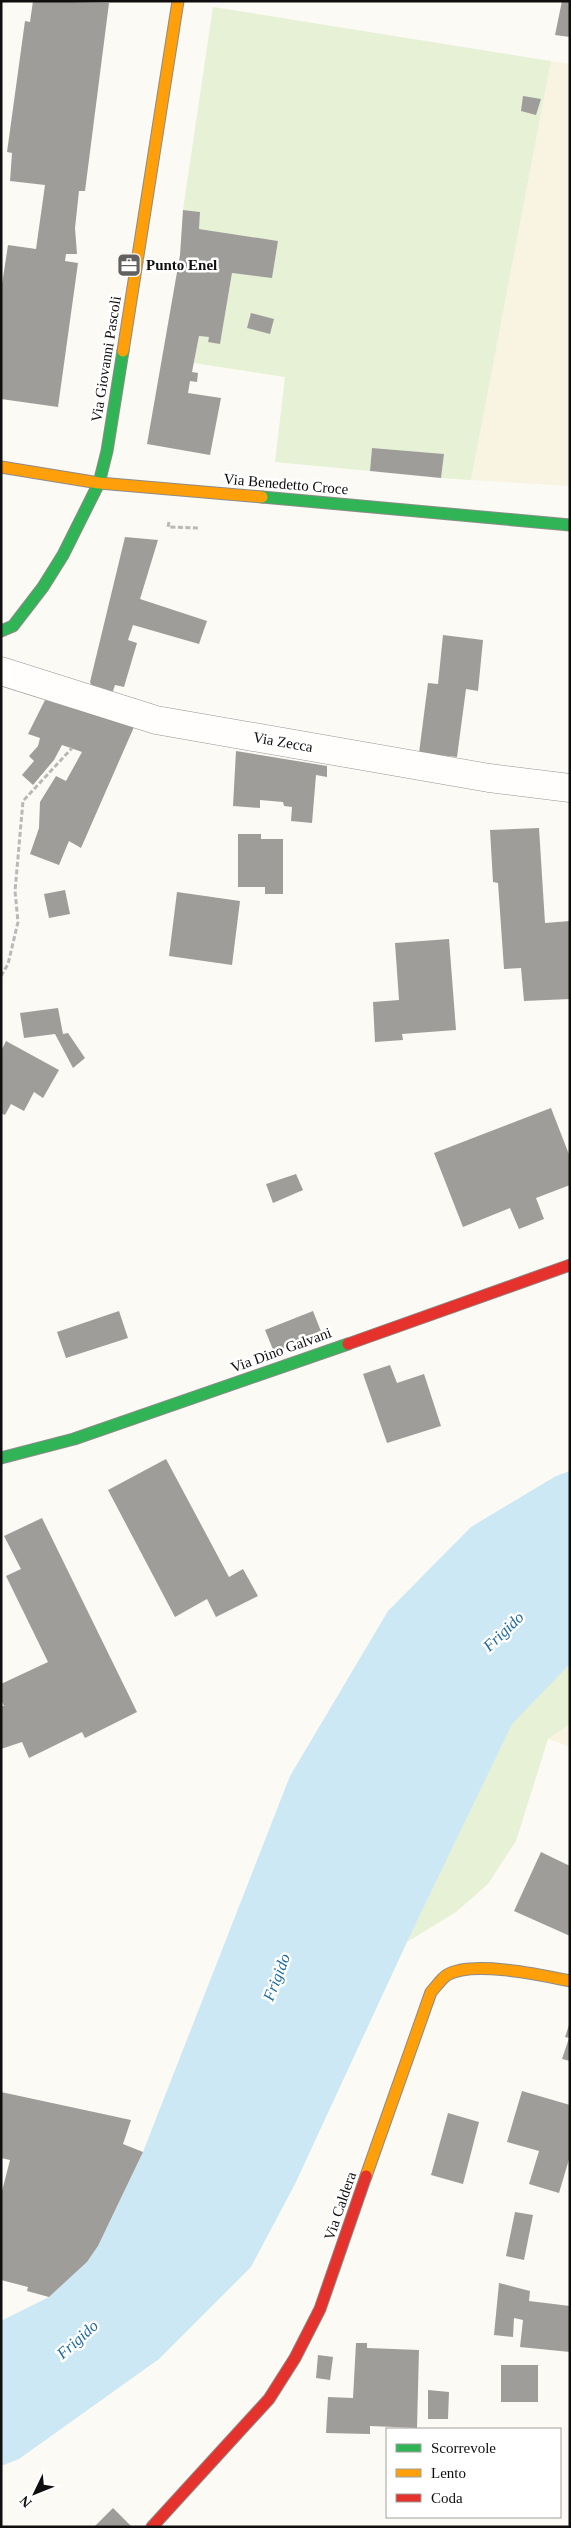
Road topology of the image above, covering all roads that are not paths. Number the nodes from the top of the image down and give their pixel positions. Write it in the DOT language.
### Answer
graph roads {
  1 [pos="178,1"];
  2 [pos="1,467"];
  3 [pos="99,483"];
  4 [pos="570,525"];
  5 [pos="1,631"];
  6 [pos="1,671"];
  7 [pos="570,788"];
  8 [pos="570,1265"];
  9 [pos="1,1458"];
  10 [pos="570,1981"];
  11 [pos="152,2527"];
  1 -- 3 [label="street, Via Giovanni Pascoli"];
  2 -- 3 [label="street, Via Benedetto Croce"];
  3 -- 4 [label="street, Via Benedetto Croce"];
  3 -- 5 [label="street, Via Giovanni Pascoli"];
  6 -- 7 [label="street, Via Zecca"];
  8 -- 9 [label="street, Via Dino Galvani"];
  10 -- 11 [label="street, Via Caldera"];
}
